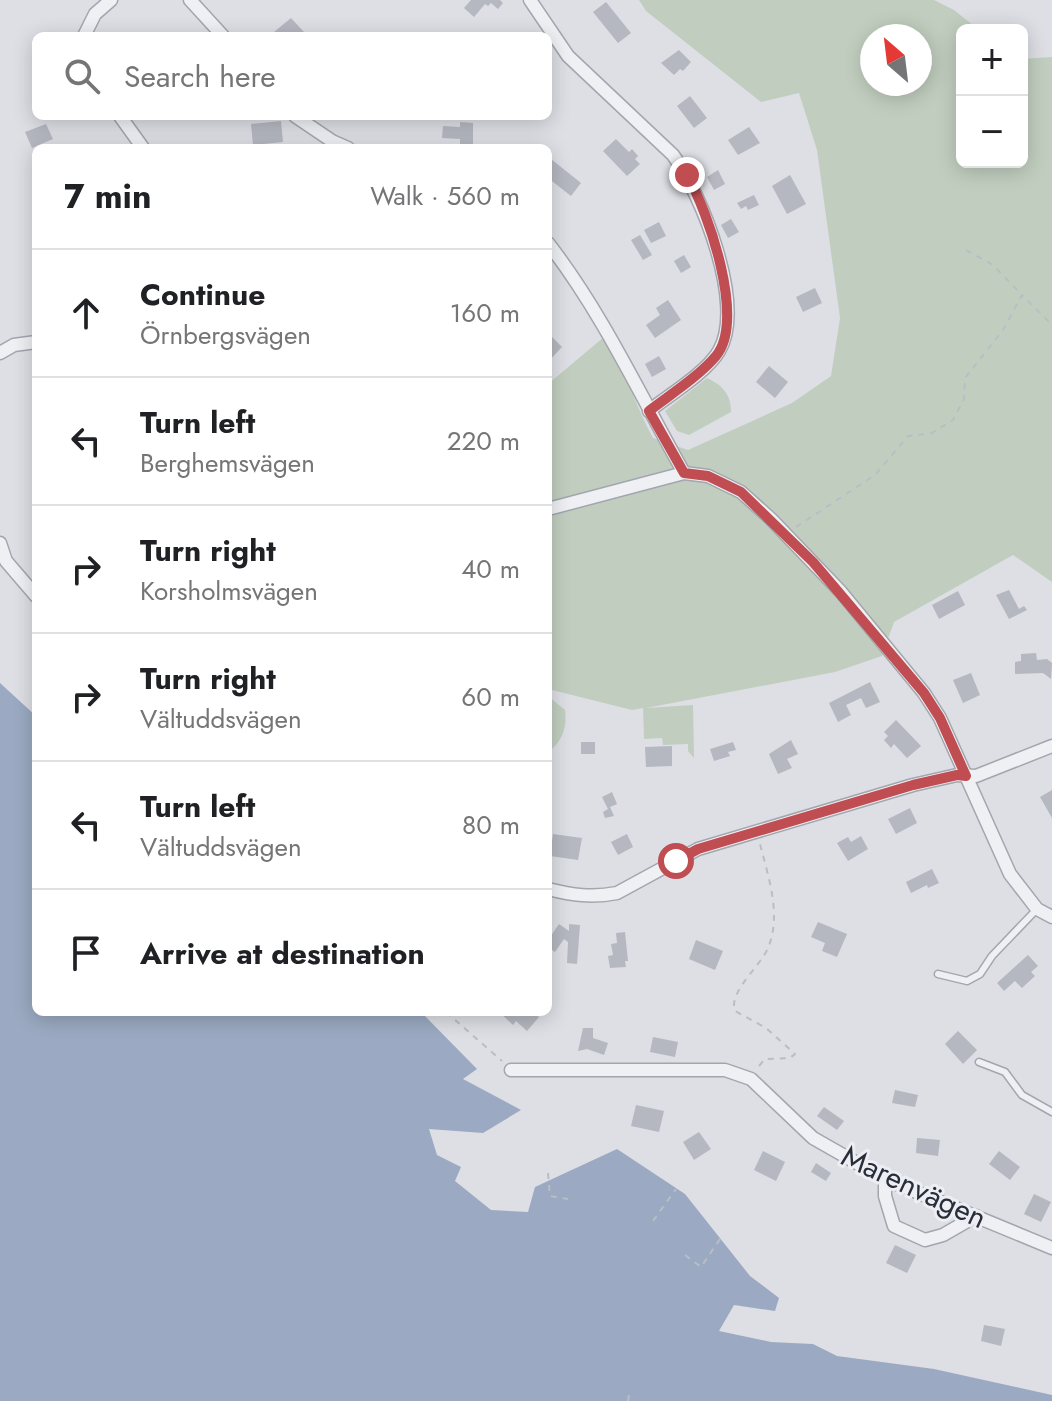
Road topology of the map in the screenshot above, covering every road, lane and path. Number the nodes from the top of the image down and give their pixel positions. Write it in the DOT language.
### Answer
graph roads {
  1 [pos="111,0"];
  2 [pos="190,0"];
  3 [pos="530,0"];
  4 [pos="86,32"];
  5 [pos="219,32"];
  6 [pos="552,32"];
  7 [pos="552,32"];
  8 [pos="123,120"];
  9 [pos="301,120"];
  10 [pos="140,144"];
  11 [pos="339,144"];
  12 [pos="552,248"];
  13 [pos="966,250"];
  14 [pos="1022,295"];
  15 [pos="1052,325"];
  16 [pos="32,343"];
  17 [pos="0,353"];
  18 [pos="649,411"];
  19 [pos="684,473"];
  20 [pos="552,508"];
  21 [pos="785,534"];
  22 [pos="0,543"];
  23 [pos="32,591"];
  24 [pos="1052,746"];
  25 [pos="966,776"];
  26 [pos="757,831"];
  27 [pos="552,890"];
  28 [pos="1037,909"];
  29 [pos="1052,917"];
  30 [pos="938,974"];
  31 [pos="450,1016"];
  32 [pos="761,1062"];
  33 [pos="979,1062"];
  34 [pos="511,1070"];
  35 [pos="1052,1112"];
  36 [pos="548,1173"];
  37 [pos="885,1179"];
  38 [pos="676,1189"];
  39 [pos="568,1199"];
  40 [pos="976,1216"];
  41 [pos="653,1221"];
  42 [pos="722,1236"];
  43 [pos="1052,1248"];
  44 [pos="685,1255"];
  45 [pos="630,1390"];
  46 [pos="628,1401"];
  1 -- 4 [label="street"];
  2 -- 5 [label="street"];
  3 -- 6 [label="street"];
  7 -- 18 [label="street"];
  8 -- 10 [label="street"];
  9 -- 11 [label="street"];
  12 -- 18 [label="street"];
  13 -- 14 [label="path"];
  14 -- 15 [label="path"];
  14 -- 21 [label="path"];
  16 -- 17 [label="street"];
  18 -- 19 [label="street"];
  19 -- 20 [label="street"];
  19 -- 21 [label="street"];
  21 -- 25 [label="street"];
  22 -- 23 [label="street"];
  24 -- 25 [label="street"];
  25 -- 26 [label="street"];
  25 -- 28 [label="street"];
  26 -- 27 [label="street"];
  26 -- 32 [label="path"];
  28 -- 29 [label="street"];
  28 -- 30 [label="lane"];
  31 -- 34 [label="path"];
  33 -- 35 [label="lane"];
  34 -- 37 [label="street, Marenvägen"];
  36 -- 39 [label="path"];
  37 -- 40 [label="street, Marenvägen"];
  37 -- 40 [label="street"];
  38 -- 41 [label="path"];
  40 -- 43 [label="street, Marenvägen"];
  42 -- 44 [label="path"];
  45 -- 46 [label="path"];
}
